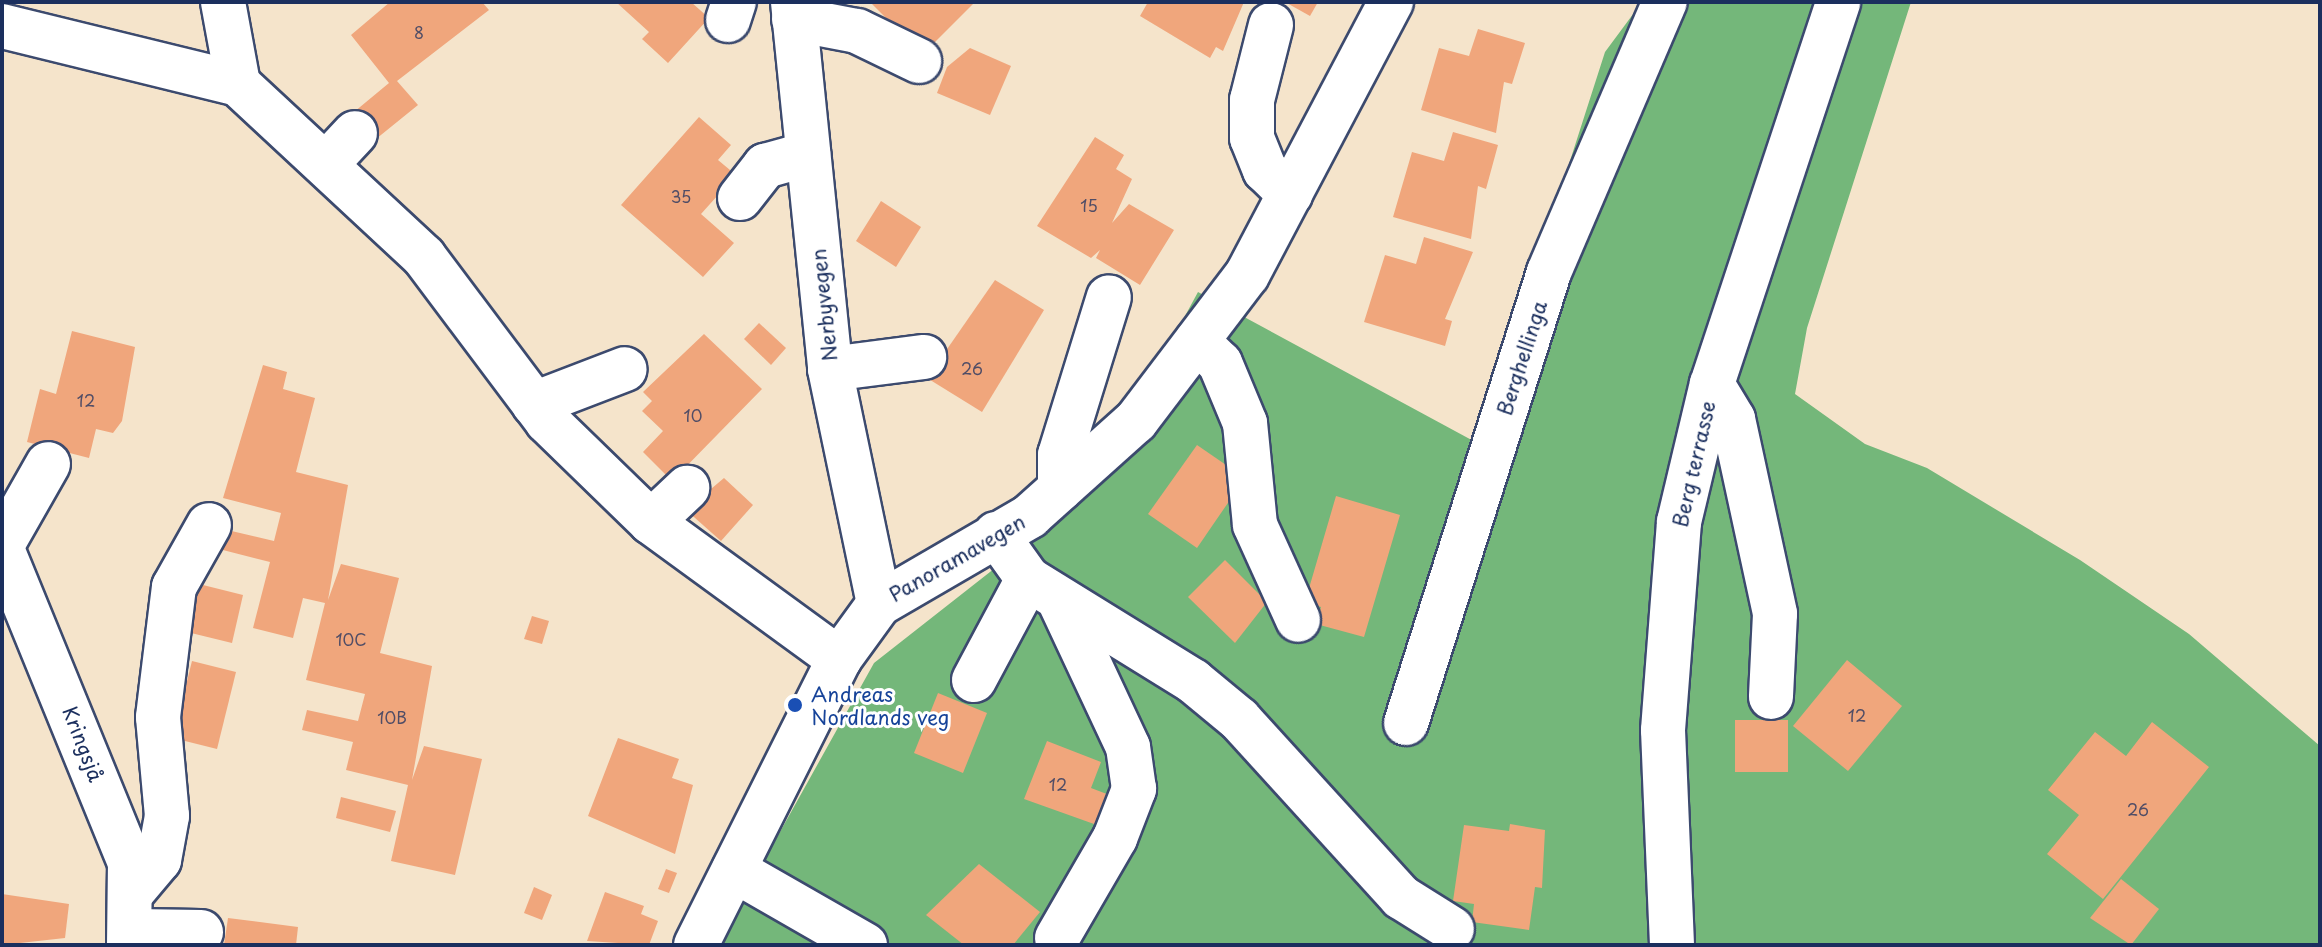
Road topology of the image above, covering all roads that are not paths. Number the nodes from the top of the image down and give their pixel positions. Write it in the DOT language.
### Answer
graph roads {
  1 [pos="223,2"];
  2 [pos="1391,2"];
  3 [pos="1665,2"];
  4 [pos="1838,2"];
  5 [pos="794,11"];
  6 [pos="15,19"];
  7 [pos="1271,25"];
  8 [pos="919,61"];
  9 [pos="238,84"];
  10 [pos="808,154"];
  11 [pos="1290,194"];
  12 [pos="740,198"];
  13 [pos="1109,297"];
  14 [pos="1197,341"];
  15 [pos="924,357"];
  16 [pos="625,369"];
  17 [pos="830,369"];
  18 [pos="1712,384"];
  19 [pos="534,404"];
  20 [pos="48,464"];
  21 [pos="687,488"];
  22 [pos="1060,489"];
  23 [pos="651,522"];
  24 [pos="209,525"];
  25 [pos="996,534"];
  26 [pos="2,547"];
  27 [pos="1044,591"];
  28 [pos="879,604"];
  29 [pos="1298,620"];
  30 [pos="839,659"];
  31 [pos="974,680"];
  32 [pos="1771,697"];
  33 [pos="1406,723"];
  34 [pos="734,870"];
  35 [pos="131,923"];
  36 [pos="1452,929"];
  37 [pos="201,932"];
  38 [pos="1057,938"];
  39 [pos="685,943"];
  40 [pos="865,945"];
  41 [pos="1672,945"];
  1 -- 9 [label="street"];
  2 -- 11 [label="street, Panoramavegen"];
  3 -- 33 [label="street, Berghellinga"];
  4 -- 18 [label="street, Berg terrasse"];
  5 -- 8 [label="street"];
  5 -- 10 [label="street, Nerbyvegen"];
  6 -- 9 [label="street"];
  7 -- 11 [label="street"];
  9 -- 19 [label="street"];
  10 -- 12 [label="street"];
  10 -- 17 [label="street, Nerbyvegen"];
  11 -- 14 [label="street, Panoramavegen"];
  13 -- 22 [label="street"];
  14 -- 22 [label="street, Panoramavegen"];
  14 -- 29 [label="street"];
  15 -- 17 [label="street"];
  16 -- 19 [label="street"];
  17 -- 28 [label="street, Nerbyvegen"];
  18 -- 32 [label="street"];
  18 -- 41 [label="street, Berg terrasse"];
  19 -- 23 [label="street"];
  20 -- 26 [label="street"];
  21 -- 23 [label="street"];
  22 -- 25 [label="street, Panoramavegen"];
  23 -- 30 [label="street"];
  24 -- 35 [label="street"];
  25 -- 27 [label="street"];
  25 -- 28 [label="street, Panoramavegen"];
  26 -- 35 [label="street, Kringsjå"];
  27 -- 31 [label="street"];
  27 -- 36 [label="street"];
  27 -- 38 [label="street"];
  28 -- 30 [label="street, Panoramavegen"];
  30 -- 34 [label="street, Panoramavegen"];
  34 -- 39 [label="street, Panoramavegen"];
  34 -- 40 [label="street"];
  35 -- 37 [label="street"];
}
